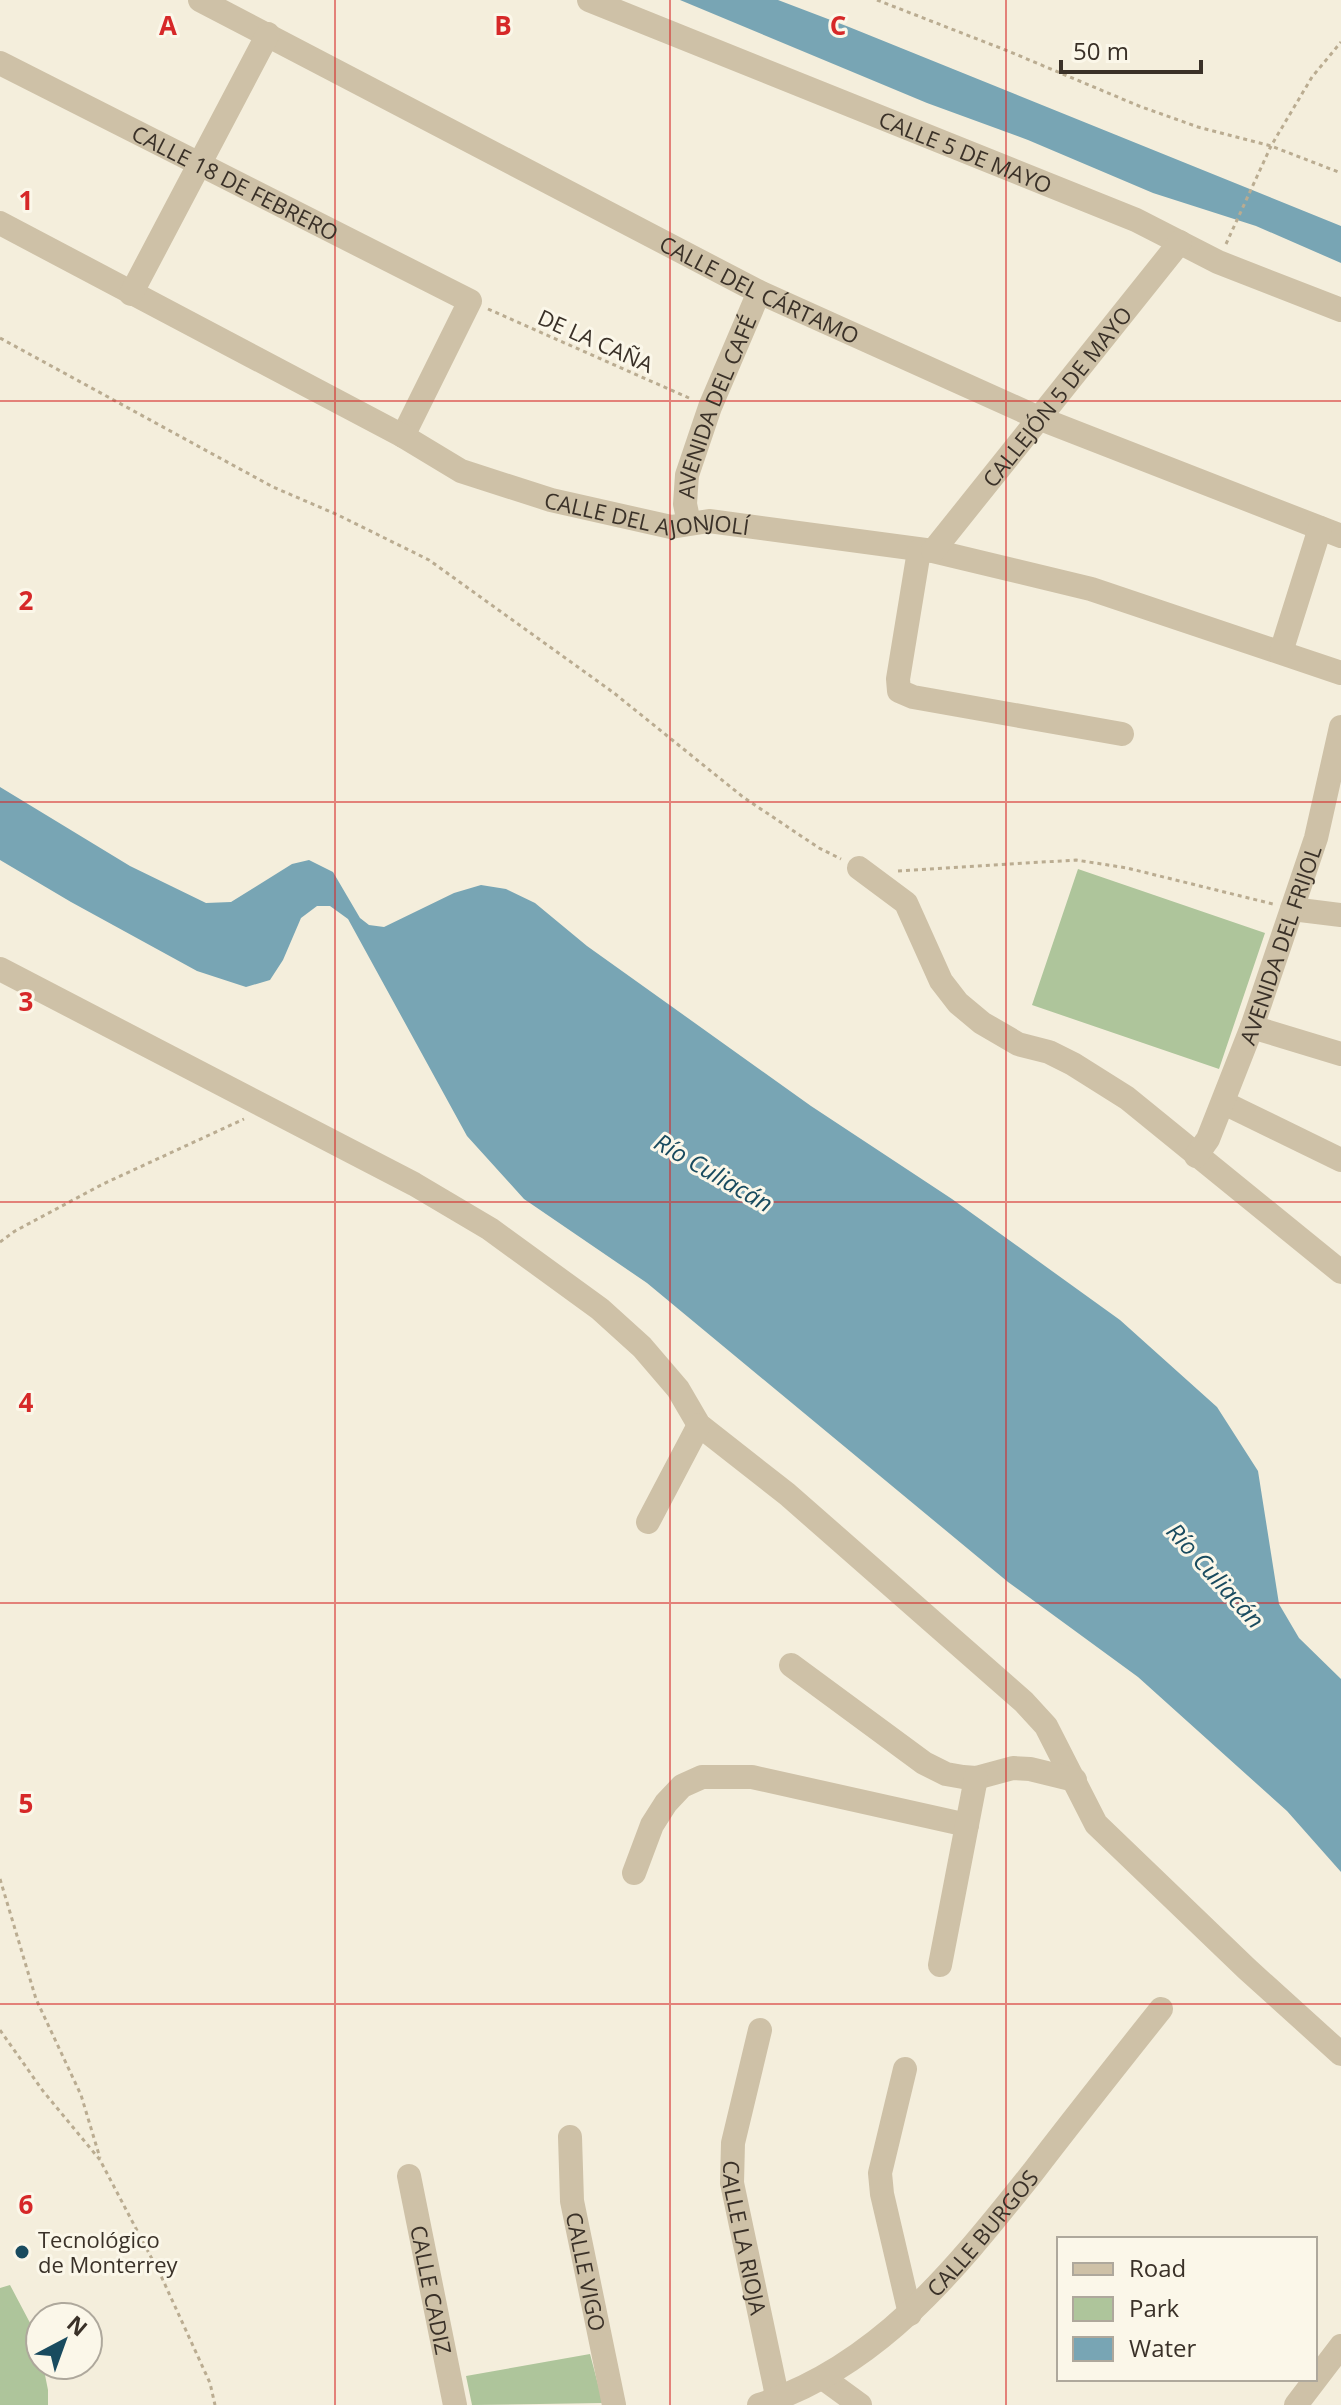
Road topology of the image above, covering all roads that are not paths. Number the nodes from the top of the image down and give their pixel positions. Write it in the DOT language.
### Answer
graph roads {
  1 [pos="200,0"];
  2 [pos="589,0"];
  3 [pos="268,34"];
  4 [pos="0,63"];
  5 [pos="199,164"];
  6 [pos="0,223"];
  7 [pos="1180,242"];
  8 [pos="759,292"];
  9 [pos="131,294"];
  10 [pos="1341,310"];
  11 [pos="1041,419"];
  12 [pos="403,436"];
  13 [pos="689,523"];
  14 [pos="1331,532"];
  15 [pos="926,551"];
  16 [pos="1281,652"];
  17 [pos="1341,673"];
  18 [pos="1341,727"];
  19 [pos="1122,734"];
  20 [pos="859,868"];
  21 [pos="1292,909"];
  22 [pos="1341,915"];
  23 [pos="0,969"];
  24 [pos="1252,1027"];
  25 [pos="1341,1054"];
  26 [pos="1224,1103"];
  27 [pos="1196,1156"];
  28 [pos="1341,1160"];
  29 [pos="1341,1272"];
  30 [pos="699,1425"];
  31 [pos="648,1522"];
  32 [pos="791,1665"];
  33 [pos="976,1778"];
  34 [pos="1075,1780"];
  35 [pos="967,1825"];
  36 [pos="634,1873"];
  37 [pos="940,1965"];
  38 [pos="1161,2009"];
  39 [pos="760,2030"];
  40 [pos="1341,2054"];
  41 [pos="905,2069"];
  42 [pos="570,2137"];
  43 [pos="409,2176"];
  44 [pos="910,2314"];
  45 [pos="1341,2346"];
  46 [pos="1317,2377"];
  47 [pos="823,2378"];
  48 [pos="1314,2381"];
  49 [pos="772,2403"];
  50 [pos="455,2405"];
  51 [pos="614,2405"];
  52 [pos="860,2405"];
  53 [pos="1296,2405"];
  1 -- 3 [label="street, CALLE DEL CÁRTAMO"];
  2 -- 7 [label="street, CALLE 5 DE MAYO"];
  3 -- 5 [label="street"];
  3 -- 8 [label="street, CALLE DEL CÁRTAMO"];
  4 -- 5 [label="street, CALLE 18 DE FEBRERO"];
  5 -- 9 [label="street"];
  5 -- 12 [label="street, CALLE 18 DE FEBRERO"];
  6 -- 9 [label="street, CALLE DEL AJONJOLÍ"];
  7 -- 10 [label="street, CALLE 5 DE MAYO"];
  7 -- 11 [label="street, CALLEJÓN 5 DE MAYO"];
  8 -- 11 [label="street, CALLE DEL CÁRTAMO"];
  8 -- 13 [label="street, AVENIDA DEL CAFÉ"];
  9 -- 12 [label="street, CALLE DEL AJONJOLÍ"];
  11 -- 14 [label="street, CALLE DEL CÁRTAMO"];
  11 -- 15 [label="street, CALLEJÓN 5 DE MAYO"];
  12 -- 13 [label="street, CALLE DEL AJONJOLÍ"];
  13 -- 15 [label="street, CALLE DEL AJONJOLÍ"];
  14 -- 16 [label="street"];
  15 -- 16 [label="street, CALLE DEL AJONJOLÍ"];
  15 -- 19 [label="street"];
  16 -- 17 [label="street, CALLE DEL AJONJOLÍ"];
  18 -- 21 [label="street, AVENIDA DEL FRIJOL"];
  20 -- 27 [label="street"];
  21 -- 22 [label="street"];
  21 -- 24 [label="street, AVENIDA DEL FRIJOL"];
  23 -- 30 [label="street"];
  24 -- 25 [label="street"];
  24 -- 26 [label="street, AVENIDA DEL FRIJOL"];
  26 -- 27 [label="street, AVENIDA DEL FRIJOL"];
  26 -- 28 [label="street"];
  27 -- 29 [label="street"];
  30 -- 31 [label="street"];
  30 -- 34 [label="street"];
  32 -- 33 [label="street"];
  33 -- 34 [label="street"];
  33 -- 35 [label="street"];
  34 -- 40 [label="street"];
  35 -- 36 [label="street"];
  35 -- 37 [label="street"];
  38 -- 44 [label="street, CALLE BURGOS"];
  39 -- 49 [label="street, CALLE LA RIOJA"];
  41 -- 44 [label="street"];
  42 -- 51 [label="street, CALLE VIGO"];
  43 -- 50 [label="street, CALLE CADIZ"];
  44 -- 47 [label="street, CALLE BURGOS"];
  45 -- 46 [label="street"];
  47 -- 49 [label="street, CALLE BURGOS"];
  47 -- 52 [label="street"];
  48 -- 53 [label="street"];
}
